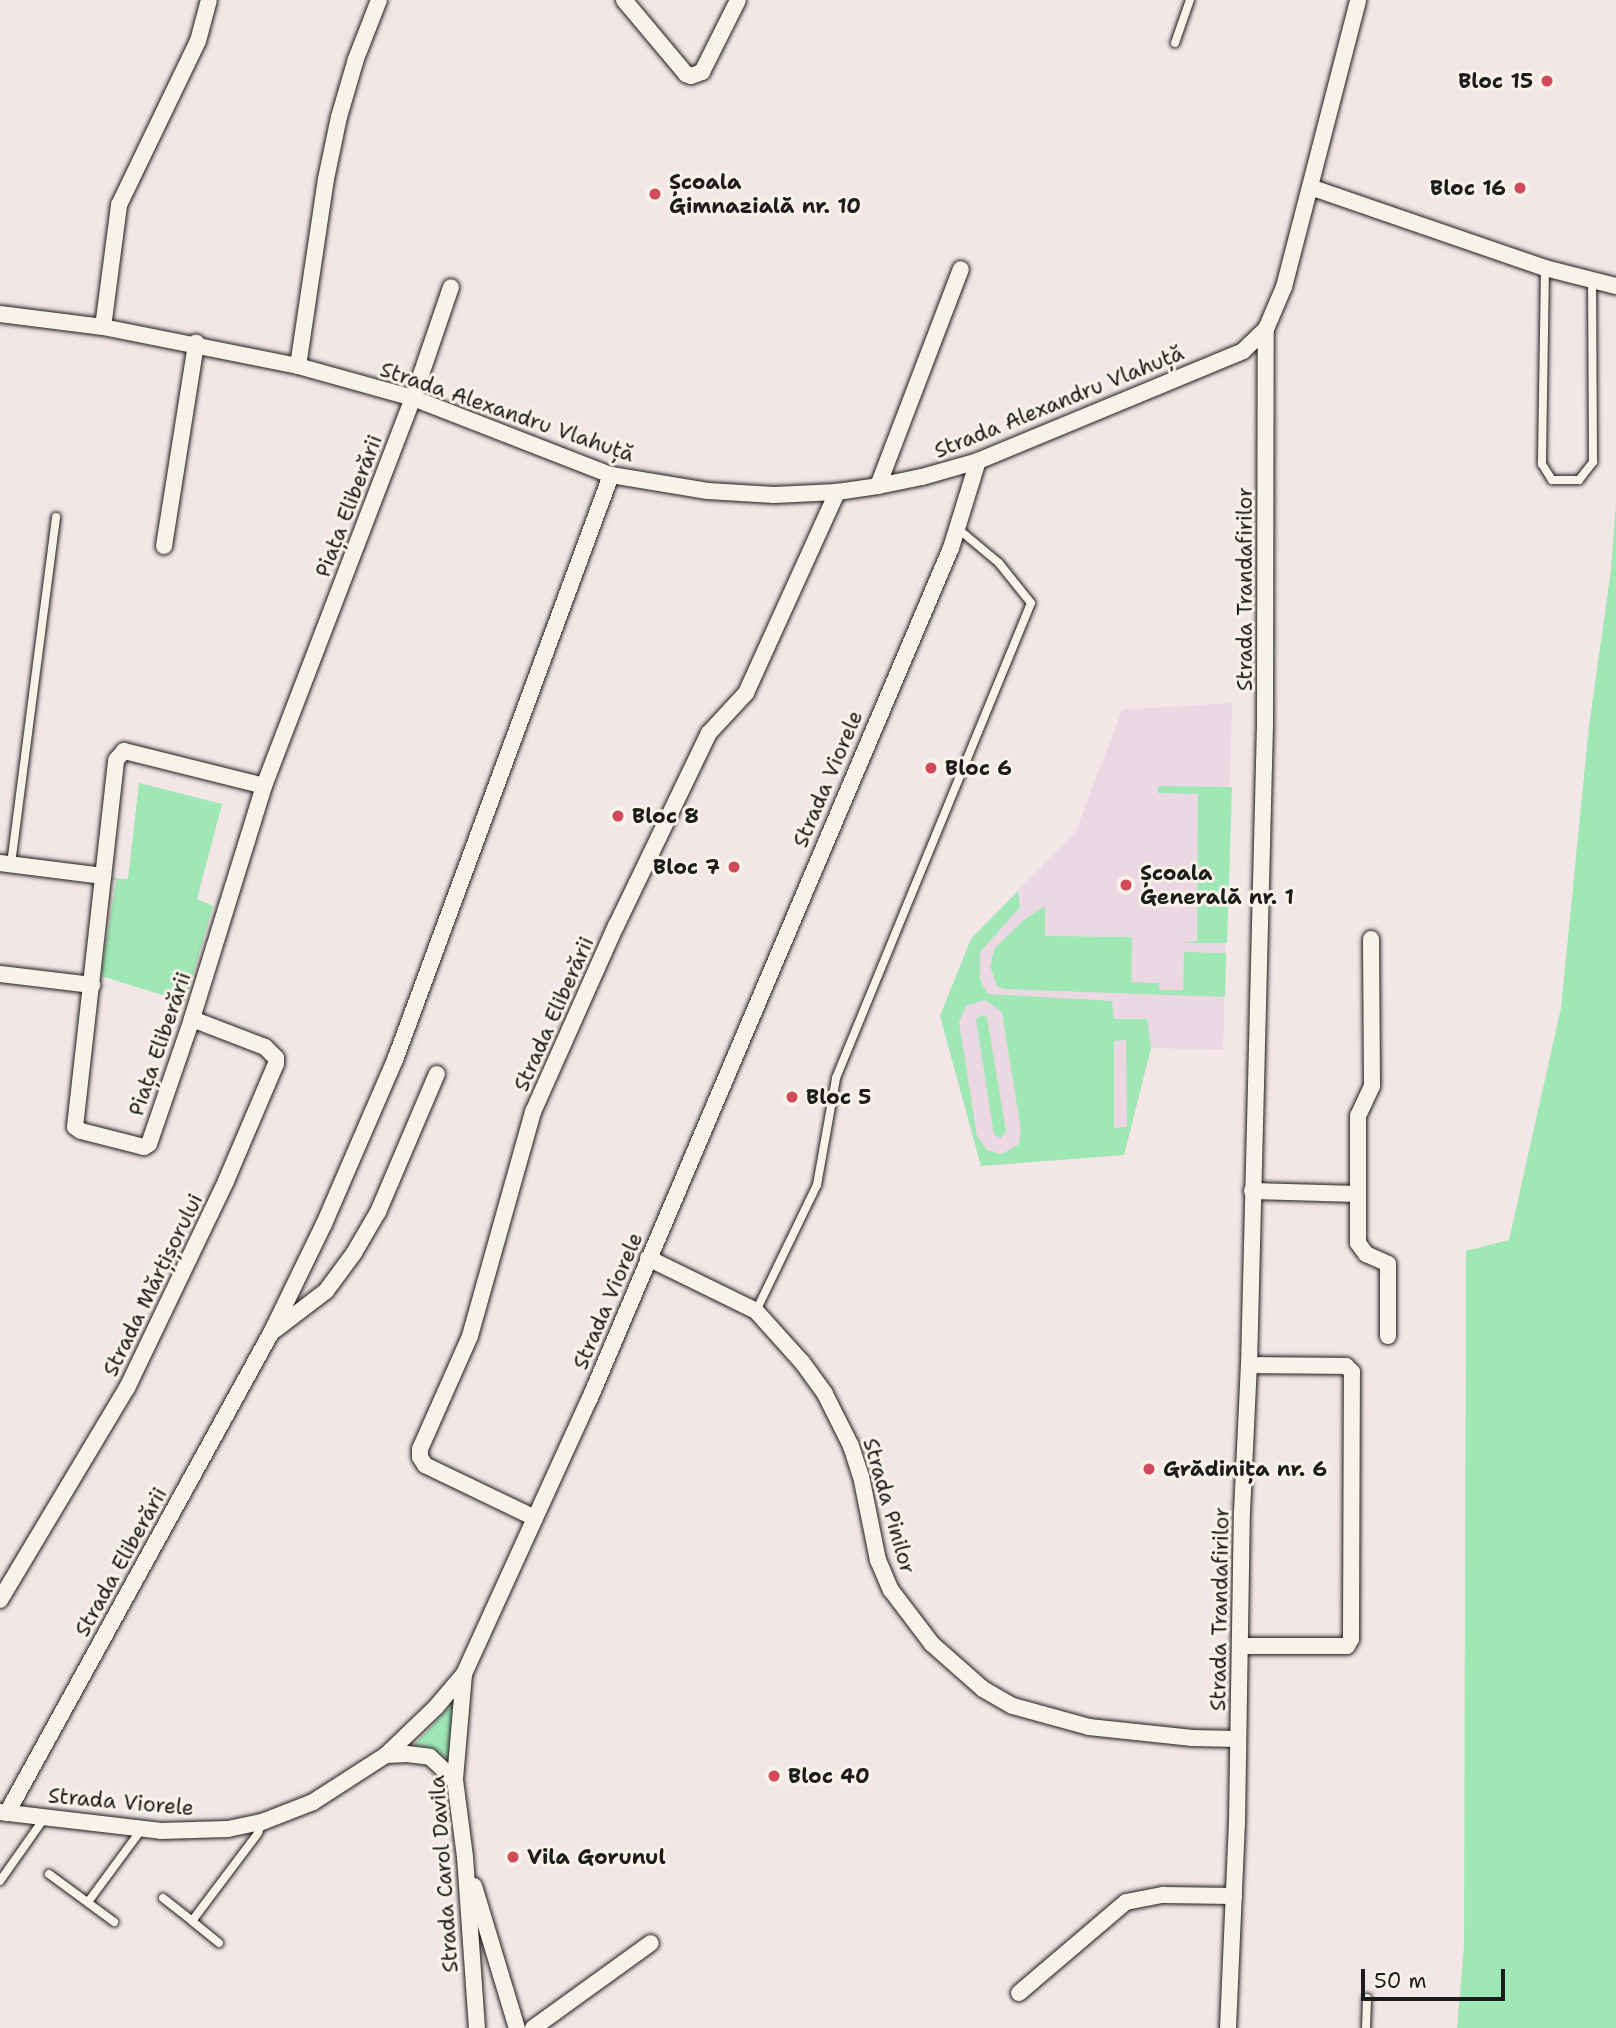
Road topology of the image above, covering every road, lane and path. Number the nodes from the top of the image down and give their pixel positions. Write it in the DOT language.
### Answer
graph roads {
  1 [pos="209,0"];
  2 [pos="379,0"];
  3 [pos="624,0"];
  4 [pos="737,0"];
  5 [pos="1190,0"];
  6 [pos="1358,0"];
  7 [pos="1175,43"];
  8 [pos="1310,187"];
  9 [pos="1545,268"];
  10 [pos="961,269"];
  11 [pos="1592,282"];
  12 [pos="1616,286"];
  13 [pos="451,287"];
  14 [pos="0,314"];
  15 [pos="103,327"];
  16 [pos="1266,329"];
  17 [pos="196,343"];
  18 [pos="298,366"];
  19 [pos="413,398"];
  20 [pos="978,461"];
  21 [pos="611,475"];
  22 [pos="878,486"];
  23 [pos="837,492"];
  24 [pos="56,517"];
  25 [pos="957,528"];
  26 [pos="164,546"];
  27 [pos="264,786"];
  28 [pos="6,864"];
  29 [pos="103,876"];
  30 [pos="1371,939"];
  31 [pos="0,974"];
  32 [pos="92,985"];
  33 [pos="192,1019"];
  34 [pos="437,1074"];
  35 [pos="1252,1191"];
  36 [pos="1358,1194"];
  37 [pos="648,1258"];
  38 [pos="755,1311"];
  39 [pos="271,1333"];
  40 [pos="1388,1336"];
  41 [pos="1249,1365"];
  42 [pos="535,1518"];
  43 [pos="0,1600"];
  44 [pos="1240,1646"];
  45 [pos="464,1674"];
  46 [pos="1238,1739"];
  47 [pos="386,1755"];
  48 [pos="455,1780"];
  49 [pos="3,1812"];
  50 [pos="45,1817"];
  51 [pos="262,1822"];
  52 [pos="141,1830"];
  53 [pos="466,1857"];
  54 [pos="49,1874"];
  55 [pos="0,1881"];
  56 [pos="1234,1896"];
  57 [pos="163,1898"];
  58 [pos="88,1902"];
  59 [pos="192,1921"];
  60 [pos="114,1922"];
  61 [pos="219,1943"];
  62 [pos="651,1943"];
  63 [pos="1019,1993"];
  64 [pos="1367,1998"];
  65 [pos="477,2028"];
  66 [pos="517,2028"];
  67 [pos="533,2028"];
  68 [pos="1228,2028"];
  69 [pos="1366,2028"];
  1 -- 15 [label="street"];
  2 -- 18 [label="street"];
  3 -- 4 [label="street"];
  5 -- 7 [label="lane"];
  6 -- 8 [label="street, Strada Trandafirilor"];
  8 -- 9 [label="street"];
  8 -- 16 [label="street, Strada Trandafirilor"];
  9 -- 11 [label="street"];
  9 -- 11 [label="lane"];
  10 -- 22 [label="street"];
  11 -- 12 [label="street"];
  13 -- 19 [label="street, Piața Eliberării"];
  14 -- 15 [label="street, Strada Alexandru Vlahuță"];
  15 -- 17 [label="street, Strada Alexandru Vlahuță"];
  16 -- 20 [label="street, Strada Alexandru Vlahuță"];
  16 -- 35 [label="street, Strada Trandafirilor"];
  17 -- 18 [label="street, Strada Alexandru Vlahuță"];
  17 -- 26 [label="street"];
  18 -- 19 [label="street, Strada Alexandru Vlahuță"];
  19 -- 21 [label="street, Strada Alexandru Vlahuță"];
  19 -- 27 [label="street, Piața Eliberării"];
  20 -- 22 [label="street, Strada Alexandru Vlahuță"];
  20 -- 25 [label="street, Strada Viorele"];
  21 -- 23 [label="street, Strada Alexandru Vlahuță"];
  21 -- 39 [label="street, Strada Eliberării"];
  22 -- 23 [label="street, Strada Alexandru Vlahuță"];
  23 -- 42 [label="street, Strada Eliberării"];
  24 -- 28 [label="lane"];
  25 -- 37 [label="street, Strada Viorele"];
  25 -- 38 [label="lane"];
  27 -- 29 [label="street, Piața Eliberării"];
  27 -- 33 [label="street, Piața Eliberării"];
  28 -- 29 [label="street"];
  29 -- 32 [label="street, Piața Eliberării"];
  30 -- 36 [label="street"];
  31 -- 32 [label="street"];
  32 -- 33 [label="street, Piața Eliberării"];
  33 -- 43 [label="street, Strada Mărțișorului"];
  34 -- 39 [label="street, Strada Eliberării"];
  35 -- 36 [label="street"];
  35 -- 41 [label="street, Strada Trandafirilor"];
  36 -- 40 [label="street"];
  37 -- 38 [label="street, Strada Pinilor"];
  37 -- 42 [label="street, Strada Viorele"];
  38 -- 46 [label="street, Strada Pinilor"];
  39 -- 49 [label="street, Strada Eliberării"];
  41 -- 44 [label="street, Strada Trandafirilor"];
  41 -- 44 [label="street"];
  42 -- 45 [label="street, Strada Viorele"];
  44 -- 46 [label="street, Strada Trandafirilor"];
  45 -- 47 [label="street, Strada Viorele"];
  45 -- 48 [label="street, Strada Carol Davila"];
  46 -- 56 [label="street, Strada Trandafirilor"];
  47 -- 48 [label="street"];
  47 -- 51 [label="street, Strada Viorele"];
  48 -- 53 [label="street, Strada Carol Davila"];
  49 -- 50 [label="street, Strada Viorele"];
  50 -- 52 [label="street, Strada Viorele"];
  50 -- 55 [label="lane"];
  51 -- 52 [label="street, Strada Viorele"];
  51 -- 59 [label="lane"];
  52 -- 58 [label="lane"];
  53 -- 65 [label="street, Strada Carol Davila"];
  53 -- 66 [label="street"];
  54 -- 58 [label="lane"];
  56 -- 63 [label="street"];
  56 -- 68 [label="street, Strada Trandafirilor"];
  57 -- 59 [label="lane"];
  58 -- 60 [label="lane"];
  59 -- 61 [label="lane"];
  62 -- 67 [label="street"];
  64 -- 69 [label="lane"];
}
